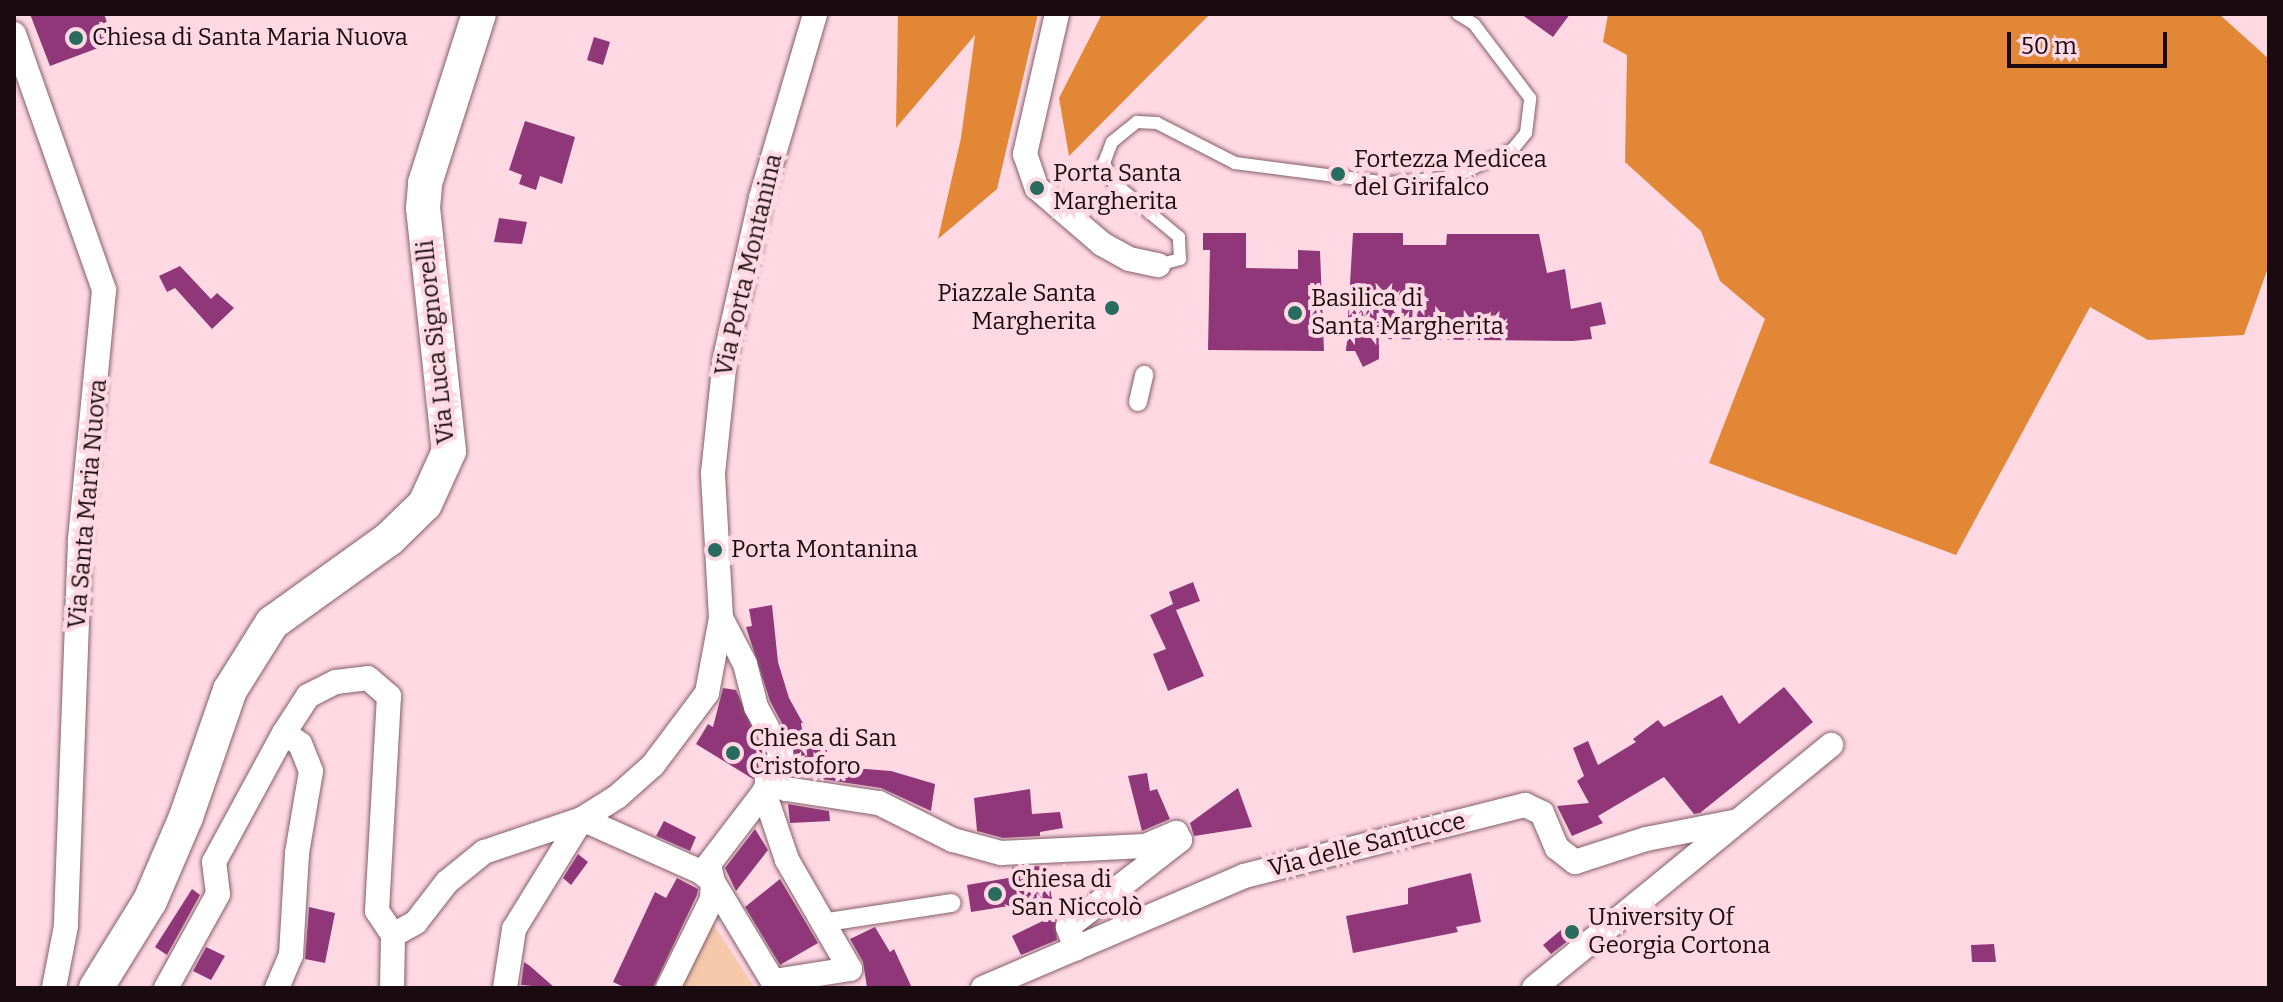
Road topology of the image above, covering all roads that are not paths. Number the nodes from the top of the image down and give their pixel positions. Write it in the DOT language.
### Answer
graph roads {
  1 [pos="479,14"];
  2 [pos="815,14"];
  3 [pos="1057,14"];
  4 [pos="1458,14"];
  5 [pos="14,34"];
  6 [pos="1158,265"];
  7 [pos="1144,375"];
  8 [pos="1138,402"];
  9 [pos="721,618"];
  10 [pos="284,733"];
  11 [pos="1831,745"];
  12 [pos="766,786"];
  13 [pos="582,819"];
  14 [pos="1738,821"];
  15 [pos="713,882"];
  16 [pos="951,903"];
  17 [pos="821,923"];
  18 [pos="393,935"];
  19 [pos="1076,949"];
  20 [pos="776,985"];
  21 [pos="54,988"];
  22 [pos="96,988"];
  23 [pos="166,988"];
  24 [pos="277,988"];
  25 [pos="392,988"];
  26 [pos="505,988"];
  27 [pos="668,988"];
  28 [pos="983,988"];
  29 [pos="1534,988"];
  1 -- 22 [label="main road, Via Luca Signorelli"];
  2 -- 9 [label="street, Via Porta Montanina"];
  3 -- 6 [label="street"];
  4 -- 6 [label="lane"];
  5 -- 21 [label="street, Via Santa Maria Nuova"];
  7 -- 8 [label="street"];
  9 -- 12 [label="street, Via Porta Montanina"];
  9 -- 13 [label="street"];
  10 -- 18 [label="street"];
  10 -- 23 [label="street"];
  10 -- 24 [label="street"];
  11 -- 14 [label="street"];
  12 -- 15 [label="street"];
  12 -- 17 [label="street"];
  12 -- 19 [label="street"];
  13 -- 15 [label="street"];
  13 -- 18 [label="street"];
  13 -- 26 [label="street"];
  14 -- 19 [label="street, Via delle Santucce"];
  14 -- 29 [label="street"];
  15 -- 20 [label="street"];
  15 -- 27 [label="street"];
  16 -- 17 [label="street"];
  17 -- 20 [label="street"];
  18 -- 25 [label="street"];
  19 -- 28 [label="street, Via delle Santucce"];
}
